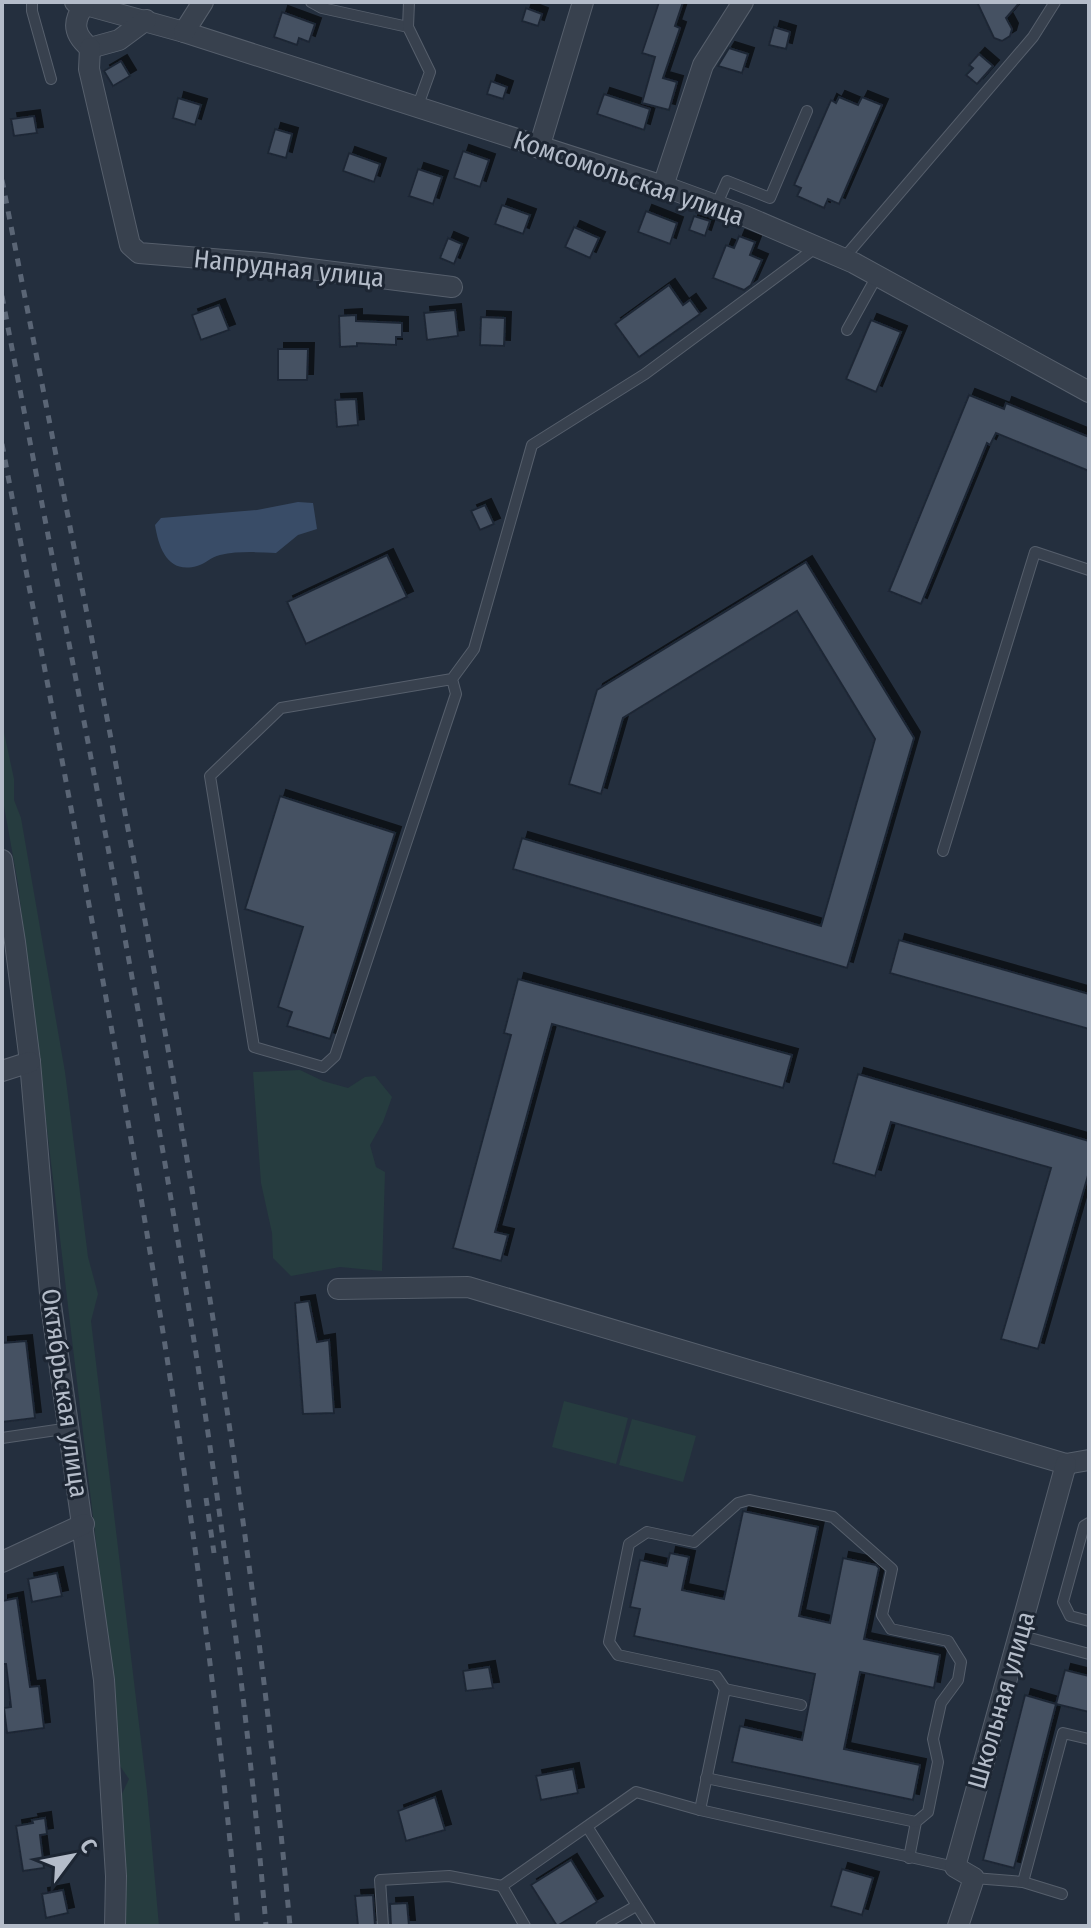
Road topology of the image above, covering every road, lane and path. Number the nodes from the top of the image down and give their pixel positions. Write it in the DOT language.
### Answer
graph roads {
  1 [pos="32,2"];
  2 [pos="203,2"];
  3 [pos="311,2"];
  4 [pos="409,2"];
  5 [pos="583,2"];
  6 [pos="743,2"];
  7 [pos="1055,2"];
  8 [pos="80,4"];
  9 [pos="146,20"];
  10 [pos="408,27"];
  11 [pos="184,32"];
  12 [pos="90,48"];
  13 [pos="51,79"];
  14 [pos="417,108"];
  15 [pos="807,111"];
  16 [pos="539,148"];
  17 [pos="663,186"];
  18 [pos="716,206"];
  19 [pos="818,246"];
  20 [pos="844,258"];
  21 [pos="877,276"];
  22 [pos="452,287"];
  23 [pos="847,330"];
  24 [pos="1089,392"];
  25 [pos="1089,570"];
  26 [pos="452,679"];
  27 [pos="943,851"];
  28 [pos="2,860"];
  29 [pos="9,941"];
  30 [pos="30,1062"];
  31 [pos="2,1071"];
  32 [pos="338,1289"];
  33 [pos="70,1428"];
  34 [pos="2,1438"];
  35 [pos="1089,1460"];
  36 [pos="1066,1464"];
  37 [pos="1089,1523"];
  38 [pos="84,1524"];
  39 [pos="2,1562"];
  40 [pos="1089,1621"];
  41 [pos="1019,1635"];
  42 [pos="1089,1654"];
  43 [pos="725,1689"];
  44 [pos="801,1705"];
  45 [pos="1089,1739"];
  46 [pos="706,1778"];
  47 [pos="700,1810"];
  48 [pos="916,1822"];
  49 [pos="588,1828"];
  50 [pos="909,1858"];
  51 [pos="955,1867"];
  52 [pos="974,1878"];
  53 [pos="1023,1882"];
  54 [pos="502,1886"];
  55 [pos="1062,1894"];
  56 [pos="636,1906"];
  57 [pos="115,1926"];
  58 [pos="383,1926"];
  59 [pos="525,1926"];
  60 [pos="601,1926"];
  61 [pos="650,1926"];
  62 [pos="958,1926"];
  1 -- 13 [label="lane"];
  2 -- 11 [label="street"];
  3 -- 10 [label="lane"];
  4 -- 10 [label="lane"];
  5 -- 16 [label="street"];
  6 -- 17 [label="street"];
  7 -- 20 [label="lane"];
  8 -- 9 [label="street, Комсомольская улица"];
  8 -- 12 [label="street"];
  9 -- 11 [label="street, Комсомольская улица"];
  9 -- 12 [label="street"];
  10 -- 14 [label="lane"];
  11 -- 14 [label="street, Комсомольская улица"];
  12 -- 22 [label="street, Напрудная улица"];
  14 -- 16 [label="street, Комсомольская улица"];
  15 -- 18 [label="lane"];
  16 -- 17 [label="street, Комсомольская улица"];
  17 -- 18 [label="street, Комсомольская улица"];
  18 -- 19 [label="street, Комсомольская улица"];
  19 -- 20 [label="street, Комсомольская улица"];
  19 -- 26 [label="lane"];
  20 -- 21 [label="street, Комсомольская улица"];
  21 -- 23 [label="lane"];
  21 -- 24 [label="street, Комсомольская улица"];
  25 -- 27 [label="lane"];
  26 -- 26 [label="lane"];
  28 -- 29 [label="street, Октябрьская улица"];
  29 -- 30 [label="street, Октябрьская улица"];
  30 -- 31 [label="street"];
  30 -- 33 [label="street, Октябрьская улица"];
  32 -- 36 [label="street"];
  33 -- 34 [label="lane"];
  33 -- 38 [label="street, Октябрьская улица"];
  35 -- 36 [label="street"];
  36 -- 41 [label="street, Школьная улица"];
  37 -- 40 [label="lane"];
  38 -- 39 [label="street"];
  38 -- 57 [label="street, Октябрьская улица"];
  41 -- 42 [label="lane"];
  41 -- 51 [label="street, Школьная улица"];
  43 -- 44 [label="lane"];
  43 -- 46 [label="lane"];
  43 -- 48 [label="lane"];
  45 -- 53 [label="lane"];
  46 -- 47 [label="lane"];
  46 -- 48 [label="lane"];
  47 -- 49 [label="lane"];
  47 -- 50 [label="lane"];
  48 -- 50 [label="lane"];
  49 -- 54 [label="lane"];
  49 -- 56 [label="lane"];
  50 -- 51 [label="lane"];
  51 -- 52 [label="street"];
  52 -- 53 [label="lane"];
  52 -- 62 [label="street"];
  53 -- 55 [label="lane"];
  54 -- 58 [label="lane"];
  54 -- 59 [label="lane"];
  56 -- 60 [label="lane"];
  56 -- 61 [label="lane"];
}
